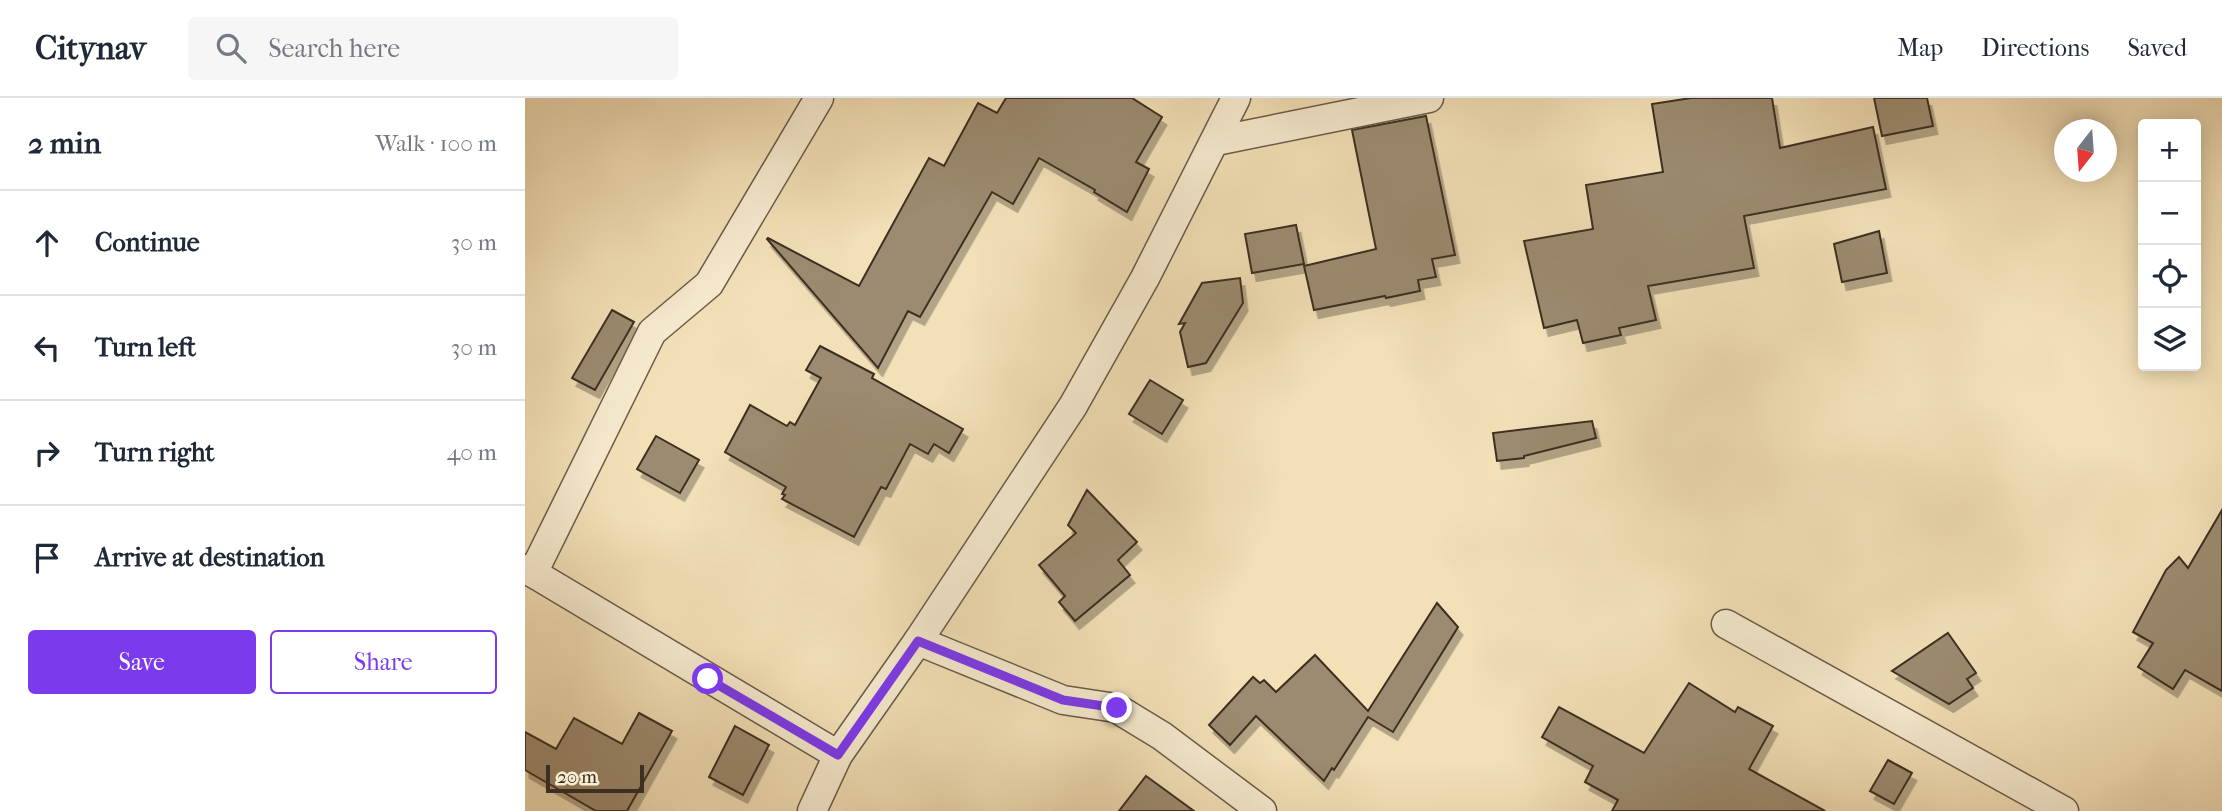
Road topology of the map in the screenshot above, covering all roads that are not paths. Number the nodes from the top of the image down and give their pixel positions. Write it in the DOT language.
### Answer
graph roads {
  1 [pos="819,98"];
  2 [pos="1236,98"];
  3 [pos="1429,98"];
  4 [pos="1216,141"];
  5 [pos="529,571"];
  6 [pos="1725,624"];
  7 [pos="918,641"];
  8 [pos="838,755"];
  9 [pos="812,811"];
  10 [pos="1262,811"];
  11 [pos="2064,811"];
  1 -- 5 [label="street"];
  2 -- 4 [label="street"];
  3 -- 4 [label="street"];
  4 -- 7 [label="street"];
  5 -- 8 [label="street"];
  6 -- 11 [label="street"];
  7 -- 8 [label="street"];
  7 -- 10 [label="street"];
  8 -- 9 [label="street"];
}
